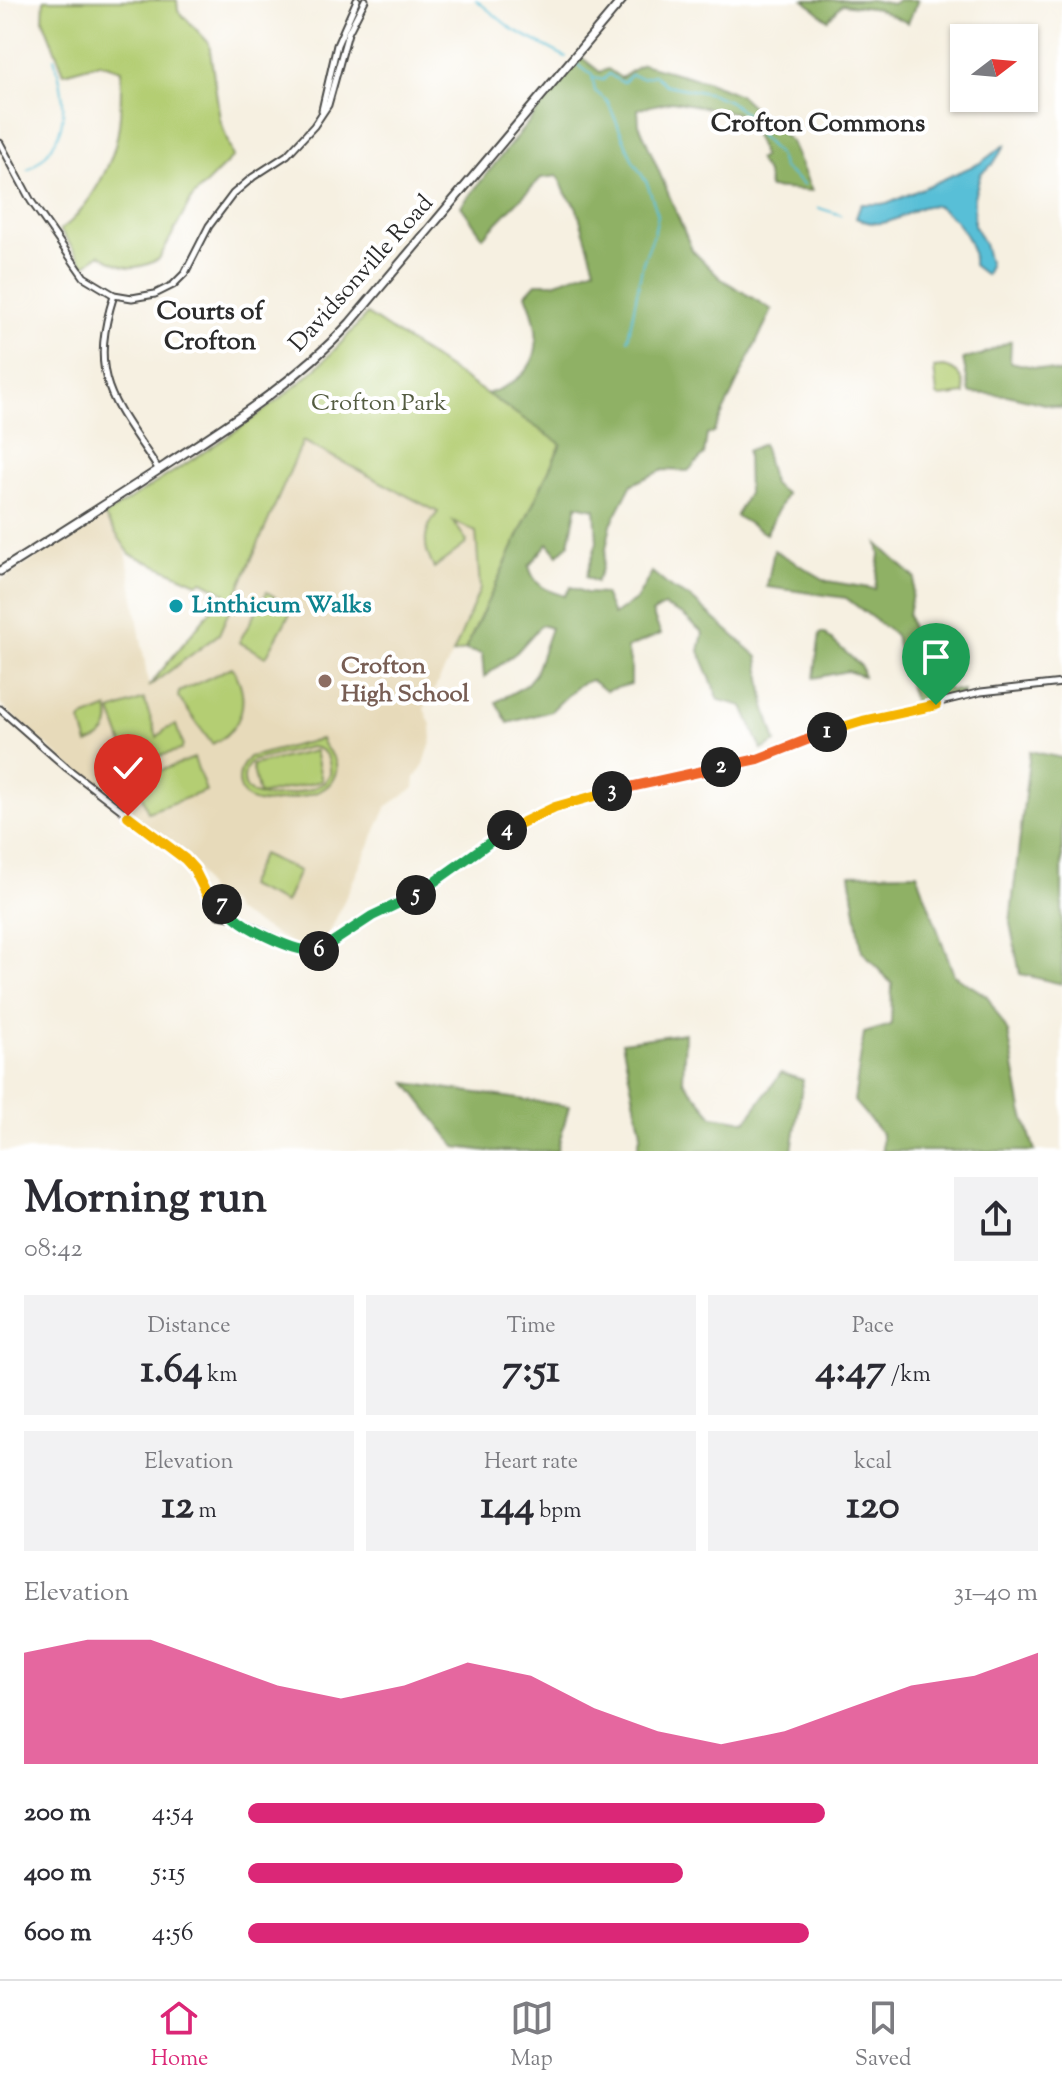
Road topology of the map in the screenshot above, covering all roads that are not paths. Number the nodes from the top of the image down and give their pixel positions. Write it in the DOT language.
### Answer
graph roads {
  1 [pos="357,0"];
  2 [pos="365,0"];
  3 [pos="622,0"];
  4 [pos="319,118"];
  5 [pos="0,143"];
  6 [pos="114,295"];
  7 [pos="159,470"];
  8 [pos="0,571"];
  9 [pos="1062,683"];
  10 [pos="0,709"];
  11 [pos="209,899"];
  12 [pos="221,904"];
  13 [pos="229,910"];
  14 [pos="216,911"];
  15 [pos="226,916"];
  16 [pos="237,918"];
  1 -- 4 [label="street"];
  2 -- 4 [label="street"];
  3 -- 7 [label="main road, Davidsonville Road"];
  4 -- 6 [label="street"];
  5 -- 6 [label="street"];
  6 -- 7 [label="street"];
  7 -- 8 [label="main road, Davidsonville Road"];
  9 -- 16 [label="street"];
  10 -- 11 [label="street"];
  11 -- 12 [label="street"];
  11 -- 14 [label="street"];
  12 -- 13 [label="street"];
  12 -- 14 [label="street"];
  13 -- 15 [label="street"];
  13 -- 16 [label="street"];
  14 -- 15 [label="street"];
  15 -- 16 [label="street"];
}
